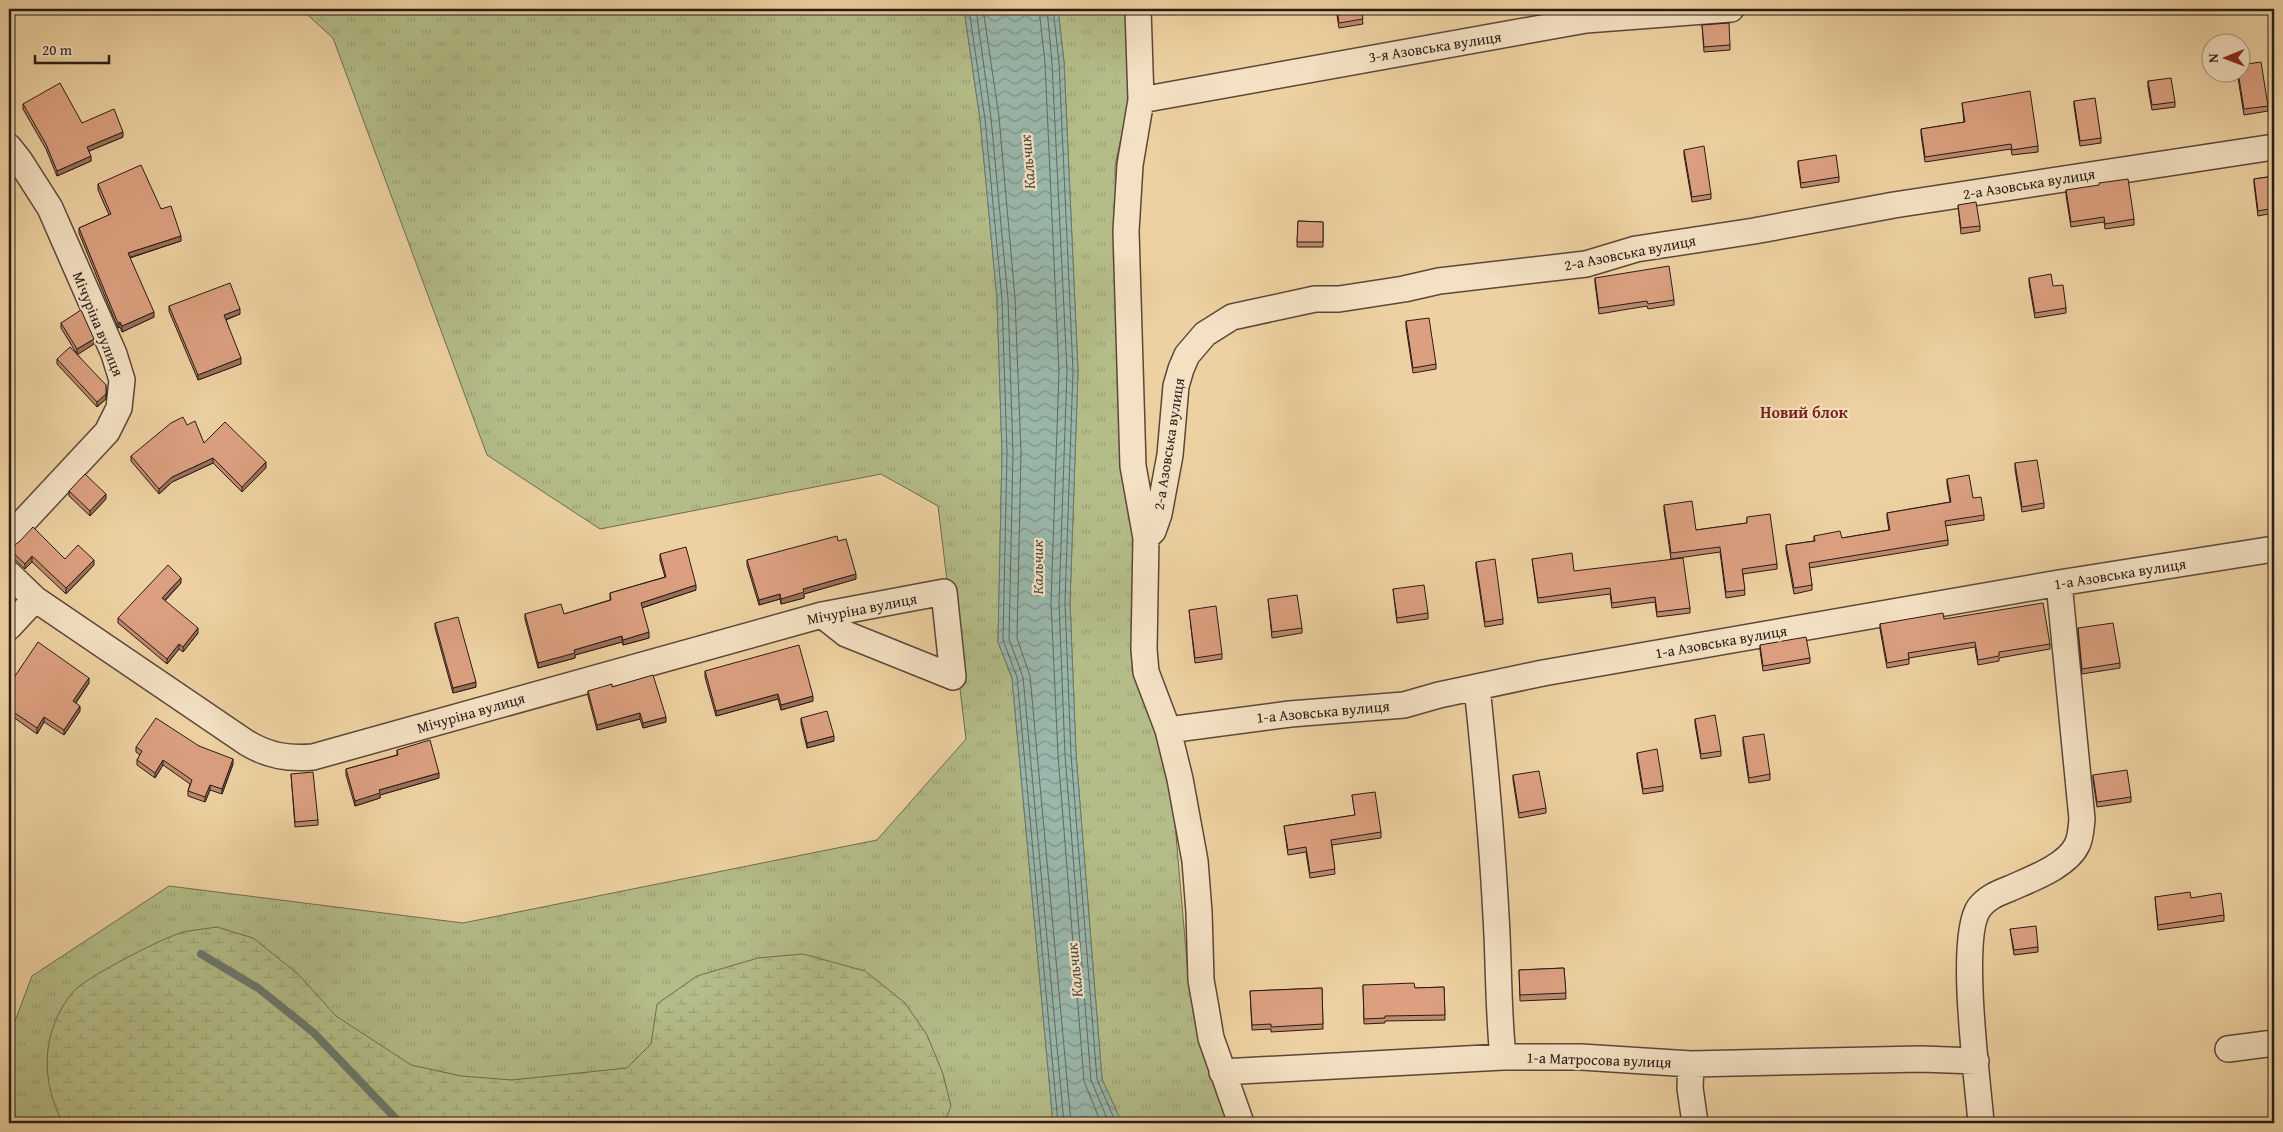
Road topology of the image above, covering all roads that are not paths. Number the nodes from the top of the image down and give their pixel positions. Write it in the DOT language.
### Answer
graph roads {
  1 [pos="1138,9"];
  2 [pos="1731,9"];
  3 [pos="1141,100"];
  4 [pos="2274,146"];
  5 [pos="9,147"];
  6 [pos="14,521"];
  7 [pos="1146,538"];
  8 [pos="2274,549"];
  9 [pos="9,574"];
  10 [pos="2059,583"];
  11 [pos="35,599"];
  12 [pos="822,615"];
  13 [pos="9,627"];
  14 [pos="1477,687"];
  15 [pos="1168,730"];
  16 [pos="2274,1043"];
  17 [pos="2228,1049"];
  18 [pos="1503,1057"];
  19 [pos="1976,1061"];
  20 [pos="1691,1064"];
  21 [pos="1222,1072"];
  22 [pos="1241,1123"];
  23 [pos="1695,1123"];
  24 [pos="1981,1123"];
  1 -- 3 [label="street"];
  2 -- 3 [label="street, 3-я Азовська вулиця"];
  3 -- 7 [label="street"];
  4 -- 7 [label="street, 2-а Азовська вулиця"];
  5 -- 6 [label="street, Мічуріна вулиця"];
  7 -- 15 [label="street"];
  8 -- 10 [label="street, 1-а Азовська вулиця"];
  9 -- 11 [label="street, Мічуріна вулиця"];
  10 -- 14 [label="street, 1-а Азовська вулиця"];
  10 -- 19 [label="street"];
  11 -- 12 [label="street, Мічуріна вулиця"];
  11 -- 13 [label="street"];
  12 -- 12 [label="street, Мічуріна вулиця"];
  14 -- 15 [label="street, 1-а Азовська вулиця"];
  14 -- 18 [label="street"];
  15 -- 21 [label="street"];
  16 -- 17 [label="street"];
  18 -- 20 [label="street, 1-а Матросова вулиця"];
  18 -- 21 [label="street, 1-а Матросова вулиця"];
  19 -- 20 [label="street, 1-а Матросова вулиця"];
  19 -- 24 [label="street"];
  20 -- 23 [label="street"];
  21 -- 22 [label="street"];
}
